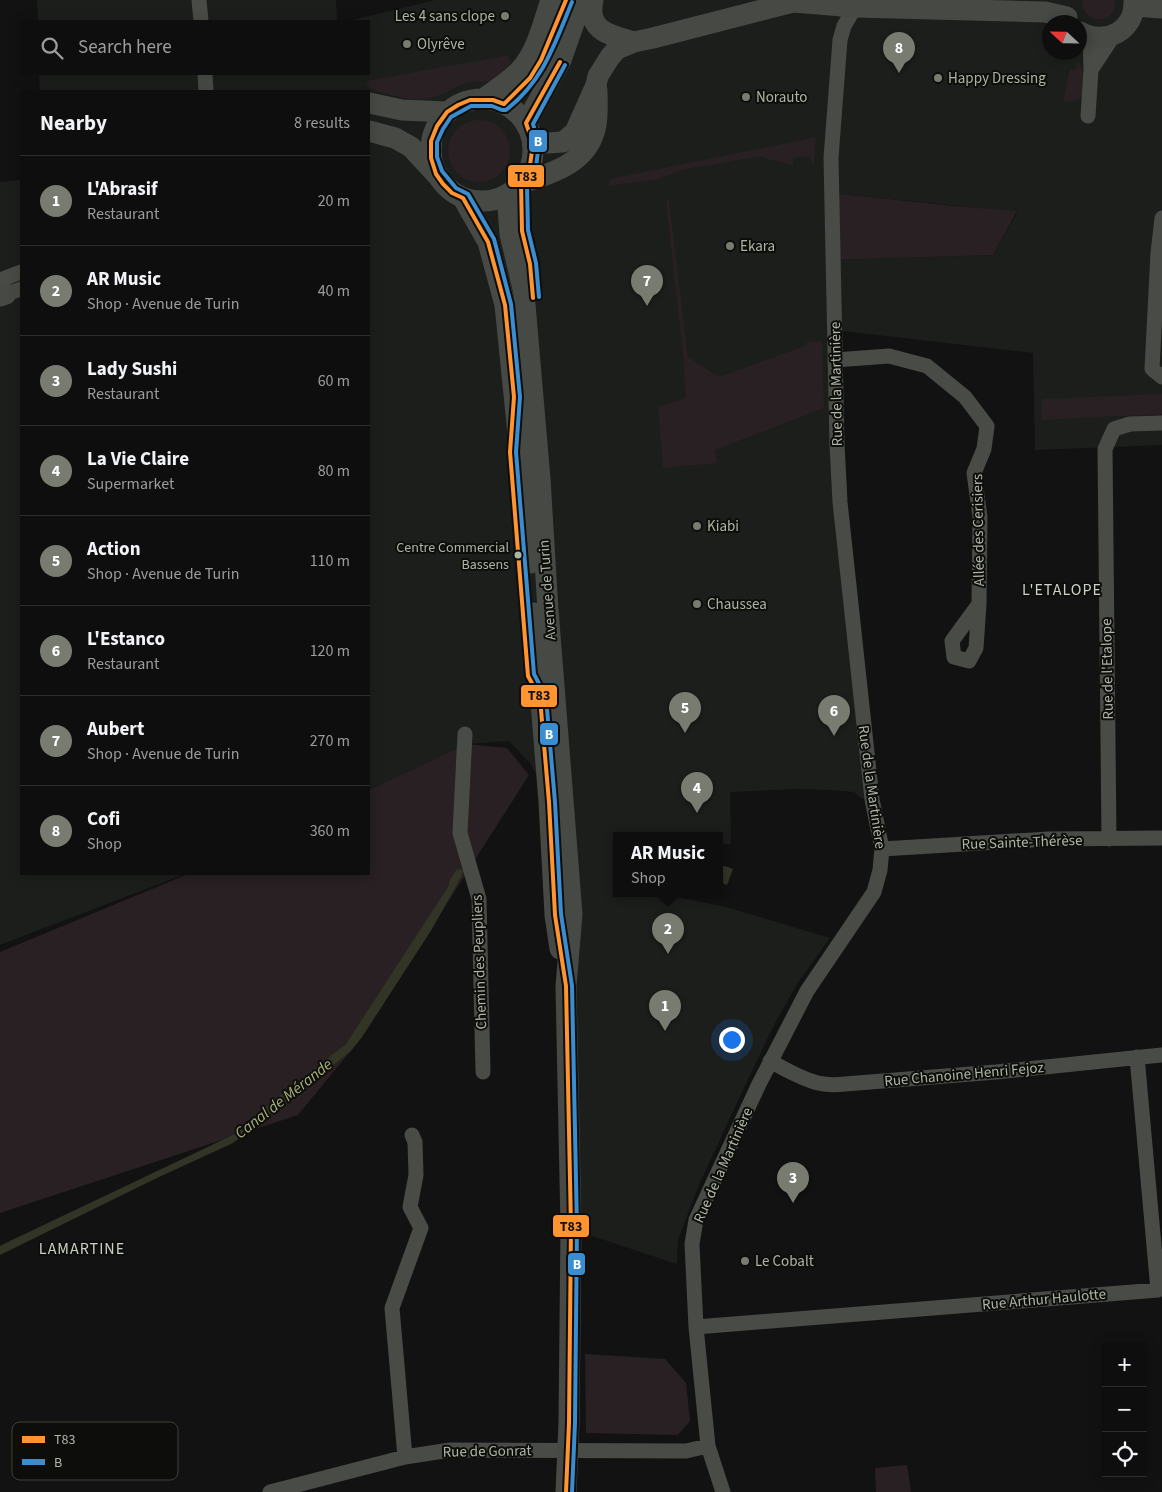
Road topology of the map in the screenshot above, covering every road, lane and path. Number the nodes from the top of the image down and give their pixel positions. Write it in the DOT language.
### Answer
graph roads {
  1 [pos="200,0"];
  2 [pos="551,0"];
  3 [pos="582,0"];
  4 [pos="593,0"];
  5 [pos="794,1"];
  6 [pos="1134,3"];
  7 [pos="860,4"];
  8 [pos="1162,8"];
  9 [pos="1054,15"];
  10 [pos="201,20"];
  11 [pos="1087,29"];
  12 [pos="1114,35"];
  13 [pos="634,42"];
  14 [pos="1087,59"];
  15 [pos="1091,70"];
  16 [pos="205,75"];
  17 [pos="596,85"];
  18 [pos="206,90"];
  19 [pos="483,99"];
  20 [pos="370,103"];
  21 [pos="447,112"];
  22 [pos="1088,116"];
  23 [pos="526,123"];
  24 [pos="370,131"];
  25 [pos="533,144"];
  26 [pos="436,174"];
  27 [pos="514,189"];
  28 [pos="463,198"];
  29 [pos="1162,218"];
  30 [pos="20,273"];
  31 [pos="6,288"];
  32 [pos="836,360"];
  33 [pos="1162,377"];
  34 [pos="1162,423"];
  35 [pos="979,604"];
  36 [pos="540,698"];
  37 [pos="465,734"];
  38 [pos="560,751"];
  39 [pos="1162,838"];
  40 [pos="1109,840"];
  41 [pos="882,849"];
  42 [pos="566,986"];
  43 [pos="1162,1055"];
  44 [pos="1137,1057"];
  45 [pos="770,1062"];
  46 [pos="483,1072"];
  47 [pos="412,1135"];
  48 [pos="696,1327"];
  49 [pos="708,1446"];
  50 [pos="568,1450"];
  51 [pos="405,1457"];
  52 [pos="270,1492"];
  53 [pos="566,1492"];
  54 [pos="723,1492"];
  1 -- 10 [label="street"];
  2 -- 19 [label="main road"];
  3 -- 23 [label="main road"];
  4 -- 13 [label="main road"];
  5 -- 7 [label="main road"];
  5 -- 13 [label="main road"];
  6 -- 8 [label="main road"];
  6 -- 12 [label="main road"];
  7 -- 9 [label="main road"];
  7 -- 32 [label="street, Rue de la Martinière"];
  11 -- 12 [label="main road"];
  12 -- 15 [label="street"];
  13 -- 17 [label="main road"];
  14 -- 15 [label="street"];
  15 -- 22 [label="street"];
  16 -- 18 [label="street"];
  17 -- 25 [label="main road"];
  17 -- 27 [label="main road"];
  19 -- 21 [label="main road"];
  19 -- 23 [label="main road"];
  20 -- 21 [label="main road"];
  21 -- 26 [label="main road"];
  23 -- 25 [label="main road"];
  24 -- 26 [label="main road"];
  25 -- 27 [label="main road"];
  26 -- 28 [label="main road"];
  27 -- 28 [label="main road"];
  27 -- 38 [label="main road, Avenue de Turin"];
  28 -- 36 [label="main road, Avenue de Turin"];
  29 -- 33 [label="street"];
  30 -- 31 [label="street"];
  32 -- 35 [label="street, Allée des Cerisiers"];
  32 -- 41 [label="street, Rue de la Martinière"];
  34 -- 40 [label="street, Rue de l'Etalope"];
  36 -- 38 [label="main road"];
  36 -- 42 [label="main road, Avenue de Turin"];
  37 -- 46 [label="street, Chemin des Peupliers"];
  38 -- 42 [label="main road, Avenue de Turin"];
  39 -- 40 [label="street, Rue Sainte-Thérèse"];
  40 -- 41 [label="street, Rue Sainte-Thérèse"];
  41 -- 45 [label="street, Rue de la Martinière"];
  42 -- 50 [label="main road, Avenue de Turin"];
  43 -- 44 [label="street, Rue Chanoine Henri Fejoz"];
  44 -- 45 [label="street, Rue Chanoine Henri Fejoz"];
  44 -- 48 [label="street, Rue Arthur Haulotte"];
  45 -- 48 [label="street, Rue de la Martinière"];
  47 -- 51 [label="street"];
  48 -- 49 [label="street, Rue de la Martinière"];
  49 -- 50 [label="street, Rue de Gonrat"];
  49 -- 54 [label="street, Rue de la Martinière"];
  50 -- 51 [label="street, Rue de Gonrat"];
  50 -- 53 [label="main road, Avenue de Turin"];
  51 -- 52 [label="street, Rue de Gonrat"];
}
